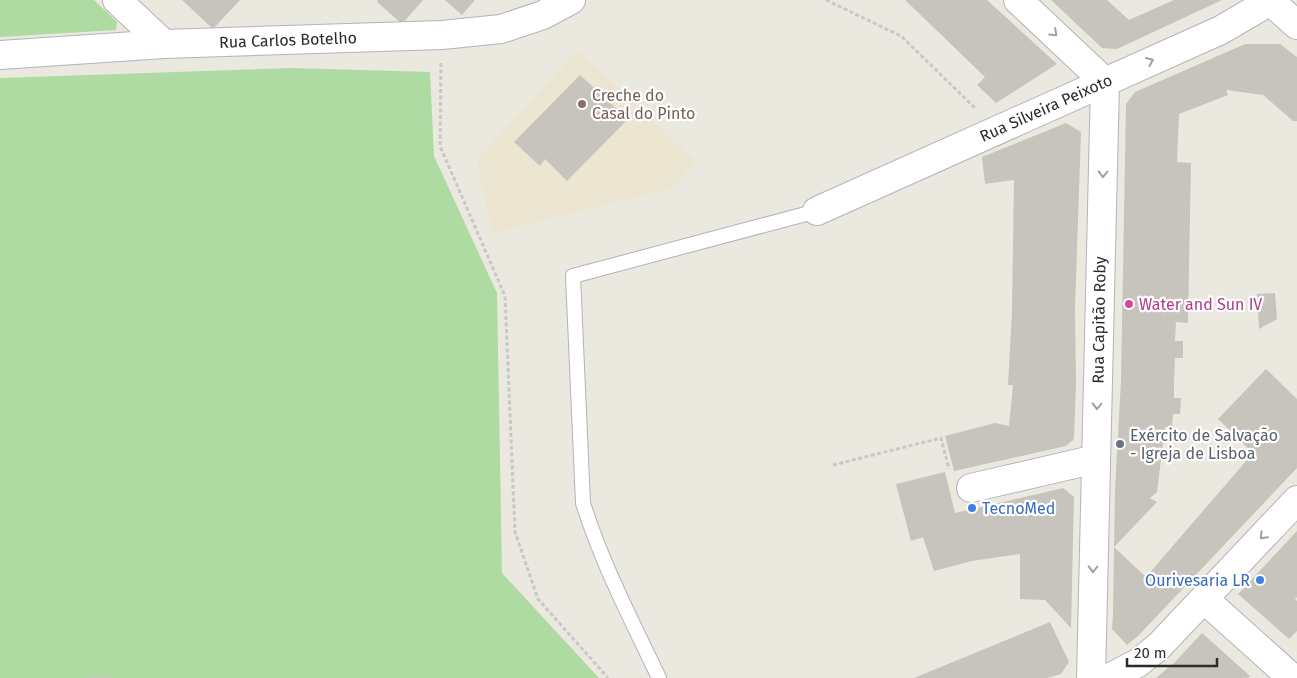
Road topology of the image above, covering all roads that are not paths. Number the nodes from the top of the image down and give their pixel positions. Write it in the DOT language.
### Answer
graph roads {
  1 [pos="117,0"];
  2 [pos="571,0"];
  3 [pos="1018,0"];
  4 [pos="1270,0"];
  5 [pos="1297,25"];
  6 [pos="164,44"];
  7 [pos="0,54"];
  8 [pos="1105,82"];
  9 [pos="817,211"];
  10 [pos="1096,459"];
  11 [pos="971,488"];
  12 [pos="1297,500"];
  13 [pos="1204,599"];
  14 [pos="660,678"];
  15 [pos="1091,678"];
  16 [pos="1108,678"];
  17 [pos="1292,678"];
  1 -- 6 [label="street"];
  2 -- 6 [label="street, Rua Carlos Botelho"];
  3 -- 8 [label="street, one-way"];
  4 -- 5 [label="street"];
  8 -- 4 [label="street, Rua Silveira Peixoto, one-way"];
  6 -- 7 [label="street, Rua Carlos Botelho"];
  8 -- 9 [label="street, Rua Silveira Peixoto"];
  8 -- 10 [label="street, Rua Capitão Roby, one-way"];
  9 -- 14 [label="lane"];
  10 -- 11 [label="street"];
  10 -- 15 [label="street, Rua Capitão Roby, one-way"];
  12 -- 13 [label="street, one-way"];
  13 -- 16 [label="street"];
  13 -- 17 [label="street"];
}
